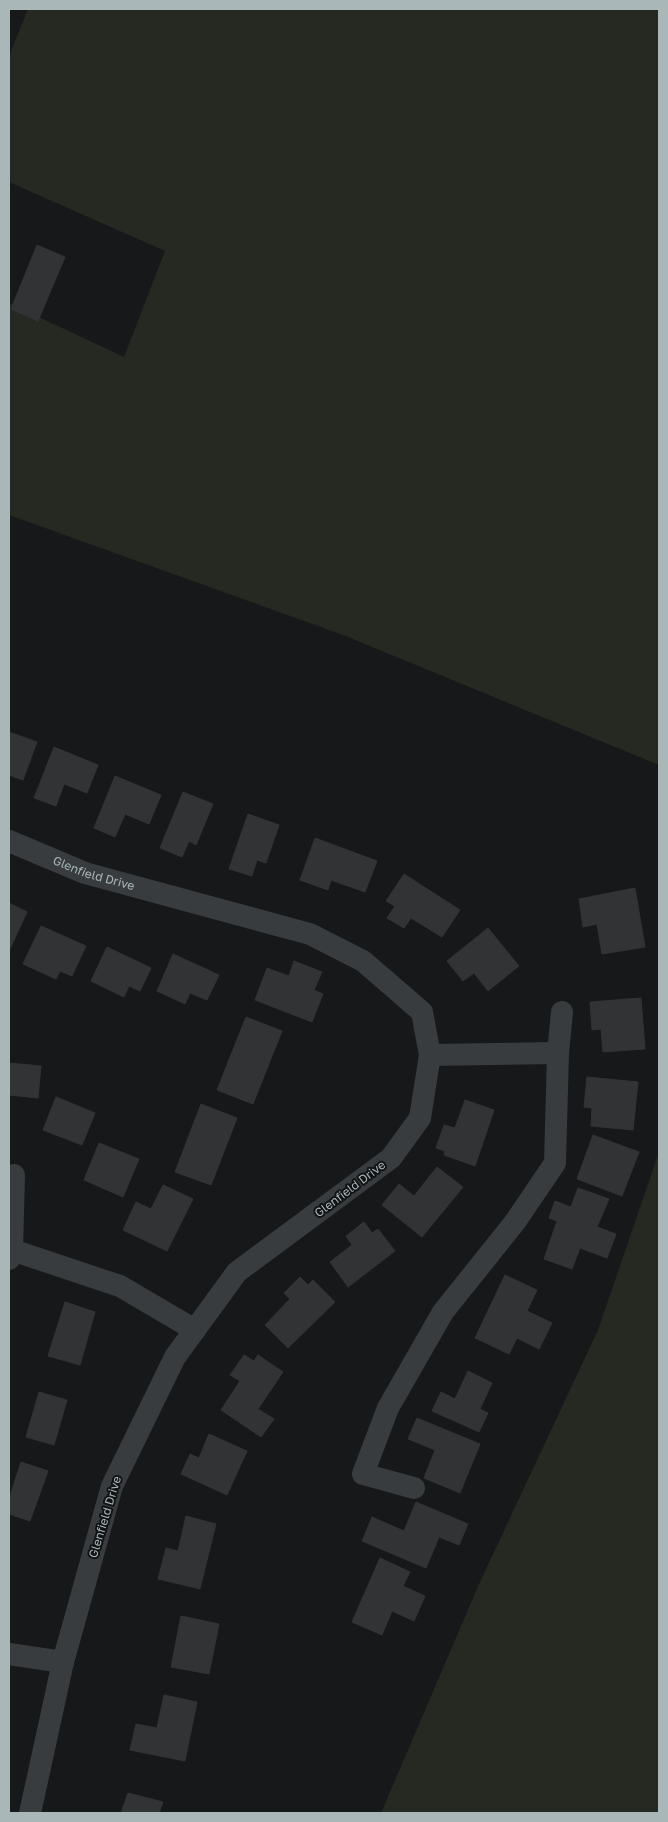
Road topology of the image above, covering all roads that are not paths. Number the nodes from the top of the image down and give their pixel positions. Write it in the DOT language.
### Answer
graph roads {
  1 [pos="9,841"];
  2 [pos="562,1012"];
  3 [pos="558,1053"];
  4 [pos="430,1055"];
  5 [pos="14,1175"];
  6 [pos="10,1254"];
  7 [pos="195,1330"];
  8 [pos="414,1488"];
  9 [pos="9,1654"];
  10 [pos="63,1662"];
  11 [pos="30,1813"];
  1 -- 4 [label="street, Glenfield Drive"];
  2 -- 3 [label="street"];
  3 -- 4 [label="street"];
  3 -- 8 [label="street"];
  4 -- 7 [label="street, Glenfield Drive"];
  5 -- 6 [label="street"];
  6 -- 7 [label="street"];
  7 -- 10 [label="street, Glenfield Drive"];
  9 -- 10 [label="street"];
  10 -- 11 [label="street, Glenfield Drive"];
}
